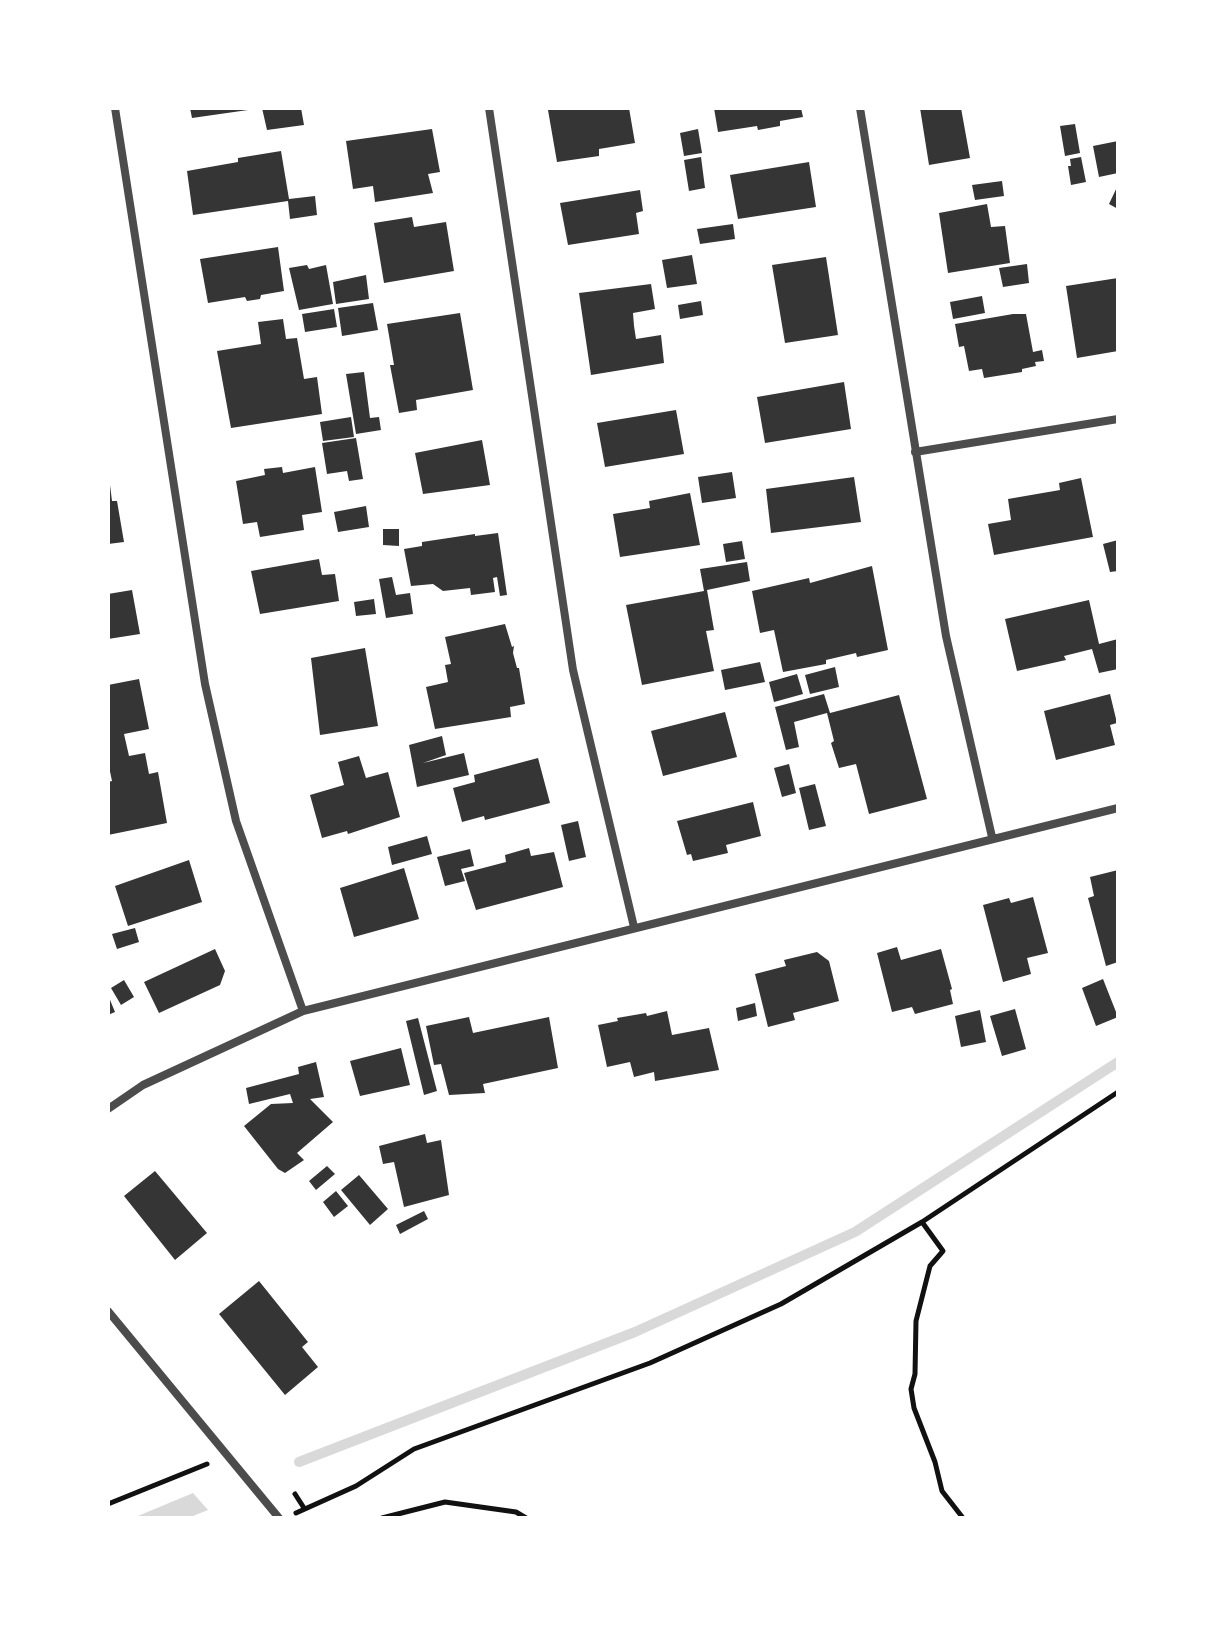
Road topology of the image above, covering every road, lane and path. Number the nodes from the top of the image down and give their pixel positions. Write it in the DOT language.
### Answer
graph roads {
  1 [pos="115,108"];
  2 [pos="489,108"];
  3 [pos="860,108"];
  4 [pos="1118,419"];
  5 [pos="915,452"];
  6 [pos="1118,808"];
  7 [pos="992,837"];
  8 [pos="634,927"];
  9 [pos="303,1011"];
  10 [pos="1118,1092"];
  11 [pos="108,1109"];
  12 [pos="922,1222"];
  13 [pos="108,1311"];
  14 [pos="227,1456"];
  15 [pos="295,1494"];
  16 [pos="108,1504"];
  17 [pos="304,1508"];
  18 [pos="296,1514"];
  19 [pos="279,1518"];
  20 [pos="382,1518"];
  21 [pos="526,1518"];
  22 [pos="963,1518"];
  1 -- 9 [label="street"];
  2 -- 8 [label="street"];
  3 -- 5 [label="street"];
  4 -- 5 [label="street"];
  5 -- 7 [label="street"];
  6 -- 7 [label="street"];
  7 -- 8 [label="street"];
  8 -- 9 [label="street"];
  9 -- 11 [label="street"];
  10 -- 12 [label="path"];
  12 -- 17 [label="path"];
  12 -- 22 [label="path"];
  13 -- 14 [label="street"];
  14 -- 16 [label="path"];
  14 -- 19 [label="street"];
  15 -- 17 [label="path"];
  17 -- 18 [label="path"];
  20 -- 21 [label="path"];
}
